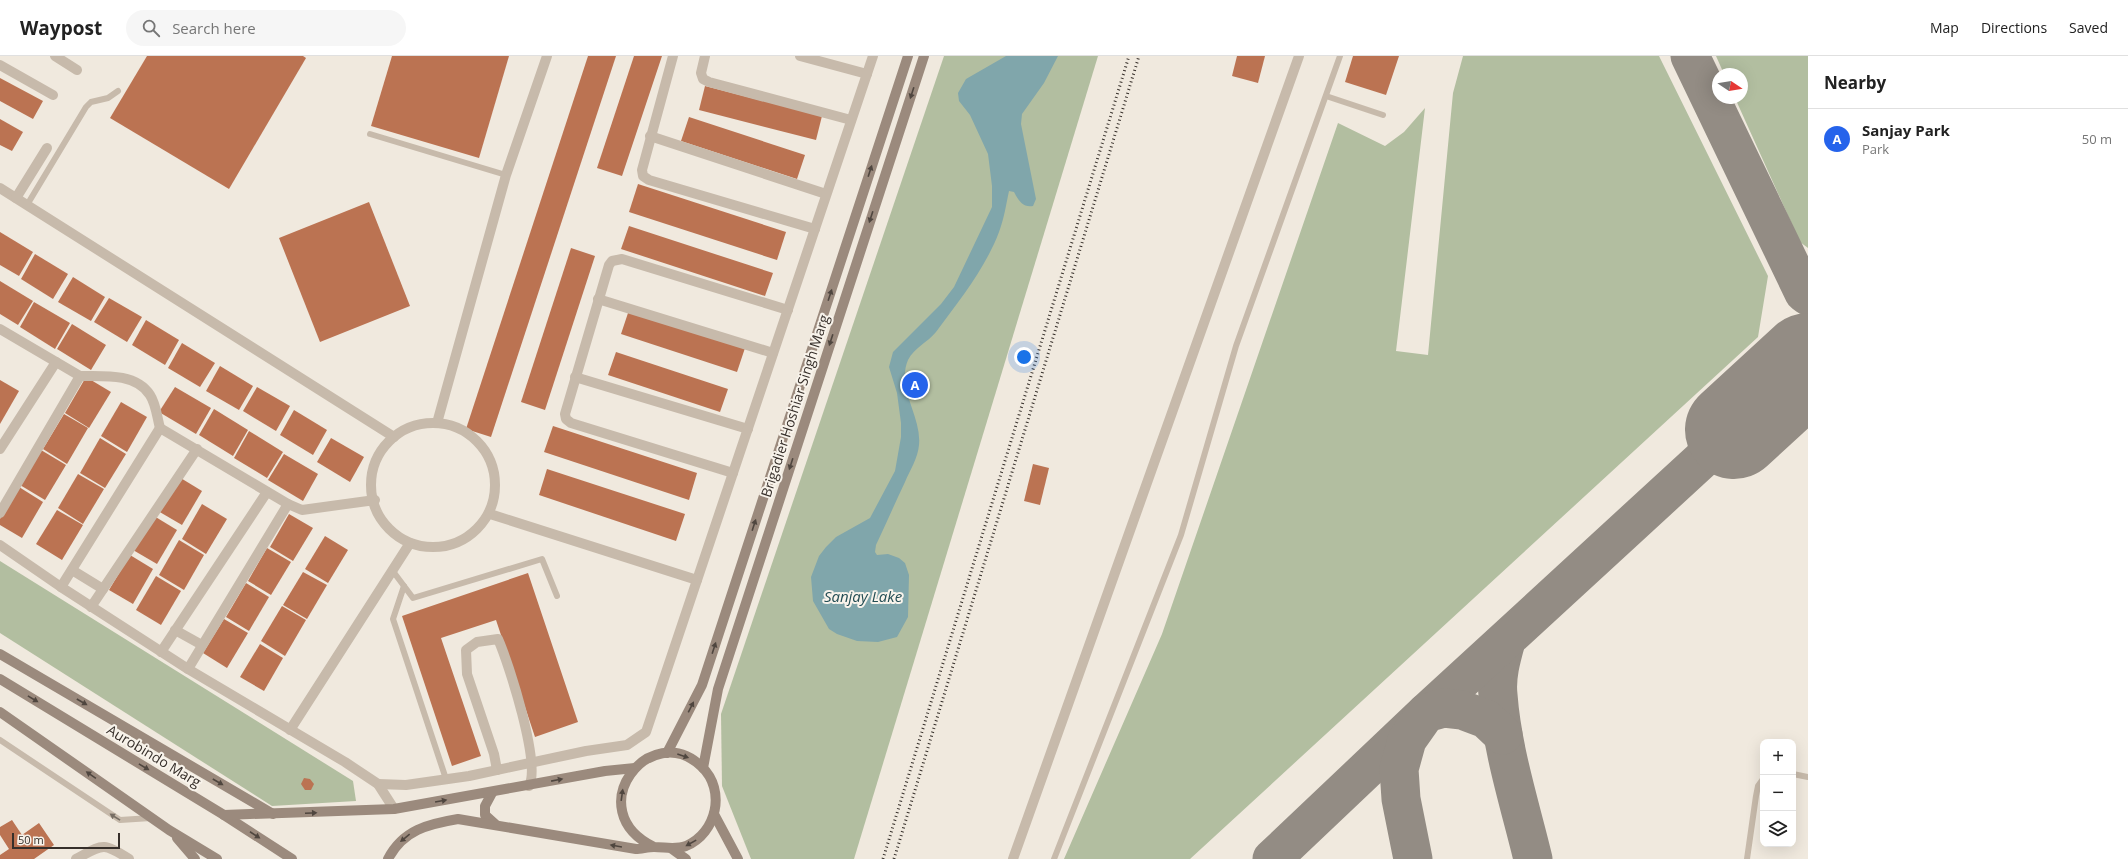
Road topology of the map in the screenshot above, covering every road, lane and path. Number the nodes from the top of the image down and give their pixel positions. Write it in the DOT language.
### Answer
graph roads {
  1 [pos="55,56"];
  2 [pos="547,56"];
  3 [pos="673,56"];
  4 [pos="706,56"];
  5 [pos="800,56"];
  6 [pos="873,56"];
  7 [pos="908,56"];
  8 [pos="924,56"];
  9 [pos="1299,56"];
  10 [pos="1340,56"];
  11 [pos="0,66"];
  12 [pos="77,70"];
  13 [pos="867,74"];
  14 [pos="118,91"];
  15 [pos="53,95"];
  16 [pos="1326,96"];
  17 [pos="1384,116"];
  18 [pos="851,120"];
  19 [pos="370,134"];
  20 [pos="650,136"];
  21 [pos="47,148"];
  22 [pos="506,175"];
  23 [pos="0,188"];
  24 [pos="826,194"];
  25 [pos="16,198"];
  26 [pos="27,205"];
  27 [pos="814,229"];
  28 [pos="598,299"];
  29 [pos="788,310"];
  30 [pos="0,329"];
  31 [pos="773,353"];
  32 [pos="56,362"];
  33 [pos="80,376"];
  34 [pos="575,377"];
  35 [pos="437,423"];
  36 [pos="160,428"];
  37 [pos="748,429"];
  38 [pos="394,437"];
  39 [pos="0,449"];
  40 [pos="196,449"];
  41 [pos="733,473"];
  42 [pos="267,492"];
  43 [pos="375,500"];
  44 [pos="288,504"];
  45 [pos="0,513"];
  46 [pos="490,514"];
  47 [pos="410,543"];
  48 [pos="0,545"];
  49 [pos="72,570"];
  50 [pos="392,570"];
  51 [pos="697,580"];
  52 [pos="404,586"];
  53 [pos="61,588"];
  54 [pos="103,588"];
  55 [pos="557,596"];
  56 [pos="91,607"];
  57 [pos="175,630"];
  58 [pos="202,645"];
  59 [pos="161,652"];
  60 [pos="0,654"];
  61 [pos="188,669"];
  62 [pos="0,679"];
  63 [pos="1,714"];
  64 [pos="290,730"];
  65 [pos="0,740"];
  66 [pos="667,753"];
  67 [pos="531,763"];
  68 [pos="635,768"];
  69 [pos="703,768"];
  70 [pos="497,770"];
  71 [pos="1796,775"];
  72 [pos="1808,777"];
  73 [pos="446,779"];
  74 [pos="1760,783"];
  75 [pos="378,784"];
  76 [pos="529,786"];
  77 [pos="492,793"];
  78 [pos="394,809"];
  79 [pos="272,814"];
  80 [pos="714,814"];
  81 [pos="224,815"];
  82 [pos="153,818"];
  83 [pos="495,824"];
  84 [pos="169,830"];
  85 [pos="654,847"];
  86 [pos="672,849"];
  87 [pos="76,859"];
  88 [pos="129,859"];
  89 [pos="195,859"];
  90 [pos="217,859"];
  91 [pos="292,859"];
  92 [pos="388,859"];
  93 [pos="686,859"];
  94 [pos="738,859"];
  95 [pos="1013,859"];
  96 [pos="1054,859"];
  97 [pos="1748,859"];
  1 -- 12 [label="street"];
  2 -- 22 [label="street"];
  3 -- 20 [label="street"];
  4 -- 18 [label="street"];
  5 -- 13 [label="street"];
  6 -- 13 [label="street"];
  66 -- 7 [label="street, Brigadier Hoshiar Singh Marg, one-way"];
  8 -- 69 [label="street, Brigadier Hoshiar Singh Marg, one-way"];
  9 -- 95 [label="street"];
  10 -- 16 [label="lane"];
  11 -- 15 [label="street"];
  13 -- 18 [label="street"];
  14 -- 26 [label="lane"];
  16 -- 17 [label="lane"];
  16 -- 96 [label="lane"];
  18 -- 24 [label="street"];
  19 -- 22 [label="lane"];
  20 -- 24 [label="street"];
  20 -- 27 [label="street"];
  21 -- 25 [label="street"];
  22 -- 35 [label="street"];
  23 -- 25 [label="street"];
  24 -- 27 [label="street"];
  25 -- 26 [label="street"];
  26 -- 38 [label="street"];
  27 -- 29 [label="street"];
  28 -- 29 [label="street"];
  28 -- 31 [label="street"];
  28 -- 34 [label="street"];
  29 -- 31 [label="street"];
  30 -- 32 [label="street"];
  31 -- 37 [label="street"];
  32 -- 33 [label="street"];
  32 -- 39 [label="street"];
  33 -- 36 [label="street"];
  33 -- 45 [label="street"];
  34 -- 37 [label="street"];
  34 -- 41 [label="street"];
  35 -- 38 [label="street"];
  35 -- 46 [label="street"];
  36 -- 40 [label="street"];
  36 -- 49 [label="street"];
  37 -- 41 [label="street"];
  38 -- 43 [label="street"];
  40 -- 42 [label="street"];
  40 -- 54 [label="street"];
  41 -- 51 [label="street"];
  42 -- 44 [label="street"];
  42 -- 57 [label="street"];
  43 -- 44 [label="street"];
  43 -- 47 [label="street"];
  44 -- 58 [label="street"];
  46 -- 47 [label="street"];
  46 -- 51 [label="street"];
  47 -- 50 [label="street"];
  48 -- 53 [label="street"];
  49 -- 53 [label="street"];
  49 -- 54 [label="street"];
  50 -- 52 [label="lane"];
  50 -- 64 [label="street"];
  51 -- 67 [label="street"];
  52 -- 55 [label="lane"];
  52 -- 73 [label="lane"];
  53 -- 56 [label="street"];
  54 -- 56 [label="street"];
  56 -- 59 [label="street"];
  57 -- 58 [label="street"];
  57 -- 59 [label="street"];
  58 -- 61 [label="street"];
  59 -- 61 [label="street"];
  60 -- 79 [label="street, Aurobindo Marg, one-way"];
  61 -- 64 [label="street"];
  62 -- 81 [label="street, Aurobindo Marg, one-way"];
  82 -- 63 [label="street, one-way"];
  64 -- 75 [label="street"];
  82 -- 65 [label="lane, one-way"];
  66 -- 68 [label="street"];
  66 -- 69 [label="street, one-way"];
  67 -- 70 [label="street"];
  67 -- 70 [label="street"];
  67 -- 76 [label="street"];
  76 -- 68 [label="street, one-way"];
  85 -- 68 [label="street, one-way"];
  69 -- 80 [label="street"];
  70 -- 73 [label="street"];
  71 -- 72 [label="lane"];
  73 -- 75 [label="street"];
  74 -- 97 [label="lane"];
  75 -- 78 [label="street"];
  76 -- 77 [label="street"];
  78 -- 77 [label="street, one-way"];
  77 -- 83 [label="street"];
  79 -- 78 [label="street, one-way"];
  79 -- 81 [label="street"];
  80 -- 86 [label="street, one-way"];
  80 -- 94 [label="street"];
  81 -- 91 [label="street, Aurobindo Marg, one-way"];
  82 -- 84 [label="street"];
  85 -- 83 [label="street, one-way"];
  83 -- 92 [label="street, one-way"];
  84 -- 89 [label="street"];
  84 -- 90 [label="street"];
  85 -- 86 [label="street"];
  86 -- 93 [label="street"];
  87 -- 88 [label="street"];
}
